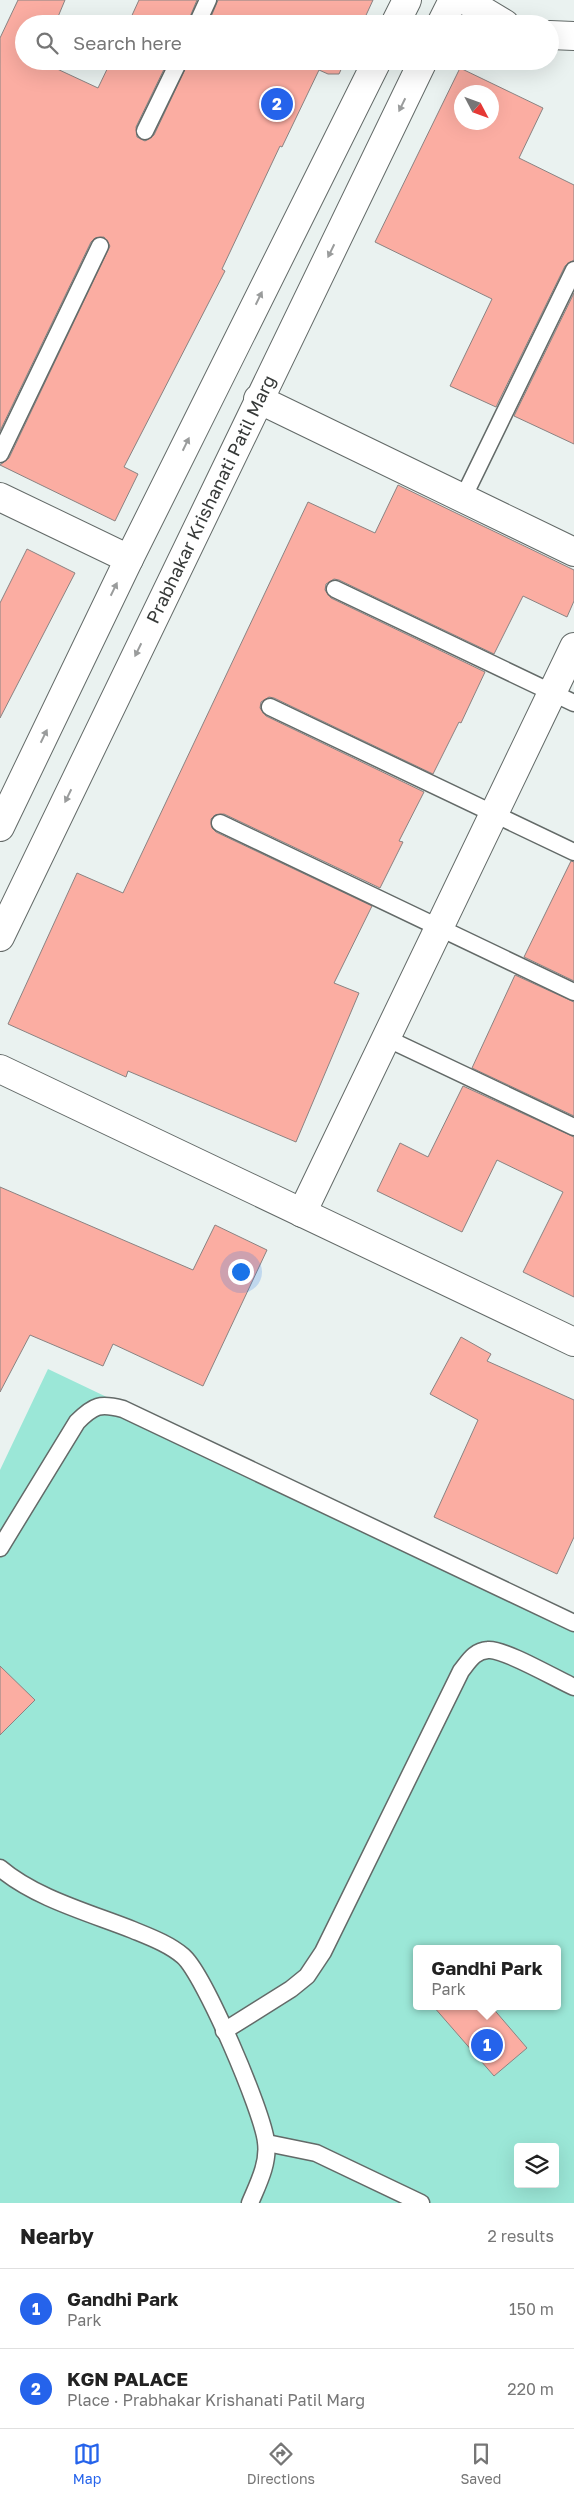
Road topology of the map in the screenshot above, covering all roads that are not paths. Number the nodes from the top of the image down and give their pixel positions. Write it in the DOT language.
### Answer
graph roads {
  1 [pos="208,0"];
  2 [pos="407,0"];
  3 [pos="453,0"];
  4 [pos="465,0"];
  5 [pos="201,15"];
  6 [pos="400,15"];
  7 [pos="446,15"];
  8 [pos="490,15"];
  9 [pos="559,35"];
  10 [pos="574,36"];
  11 [pos="175,70"];
  12 [pos="373,70"];
  13 [pos="419,70"];
  14 [pos="145,130"];
  15 [pos="100,246"];
  16 [pos="574,270"];
  17 [pos="258,399"];
  18 [pos="0,454"];
  19 [pos="0,497"];
  20 [pos="463,498"];
  21 [pos="574,552"];
  22 [pos="129,559"];
  23 [pos="335,589"];
  24 [pos="574,647"];
  25 [pos="563,698"];
  26 [pos="270,707"];
  27 [pos="494,814"];
  28 [pos="220,823"];
  29 [pos="0,827"];
  30 [pos="574,852"];
  31 [pos="439,927"];
  32 [pos="0,937"];
  33 [pos="574,992"];
  34 [pos="386,1038"];
  35 [pos="0,1069"];
  36 [pos="574,1127"];
  37 [pos="302,1212"];
  38 [pos="574,1342"];
  39 [pos="0,1548"];
  40 [pos="574,1623"];
  41 [pos="574,1688"];
  42 [pos="0,1868"];
  43 [pos="224,2031"];
  44 [pos="266,2143"];
  45 [pos="250,2203"];
  46 [pos="421,2203"];
  1 -- 5 [label="lane"];
  2 -- 6 [label="street"];
  3 -- 7 [label="street"];
  4 -- 8 [label="street"];
  9 -- 10 [label="street"];
  11 -- 14 [label="lane"];
  22 -- 12 [label="street, one-way"];
  13 -- 17 [label="street, Prabhakar Krishanati Patil Marg, one-way"];
  15 -- 18 [label="lane"];
  16 -- 20 [label="lane"];
  17 -- 20 [label="street"];
  17 -- 32 [label="street, Prabhakar Krishanati Patil Marg, one-way"];
  19 -- 22 [label="street"];
  20 -- 21 [label="street"];
  29 -- 22 [label="street, one-way"];
  23 -- 25 [label="lane"];
  24 -- 25 [label="street"];
  25 -- 27 [label="street"];
  26 -- 27 [label="lane"];
  27 -- 30 [label="lane"];
  27 -- 31 [label="street"];
  28 -- 31 [label="lane"];
  31 -- 33 [label="lane"];
  31 -- 34 [label="street"];
  34 -- 36 [label="lane"];
  34 -- 37 [label="street"];
  35 -- 37 [label="street"];
  37 -- 38 [label="street"];
  39 -- 40 [label="lane"];
  41 -- 43 [label="lane"];
  42 -- 43 [label="lane"];
  43 -- 44 [label="lane"];
  44 -- 45 [label="lane"];
  44 -- 46 [label="lane"];
}
